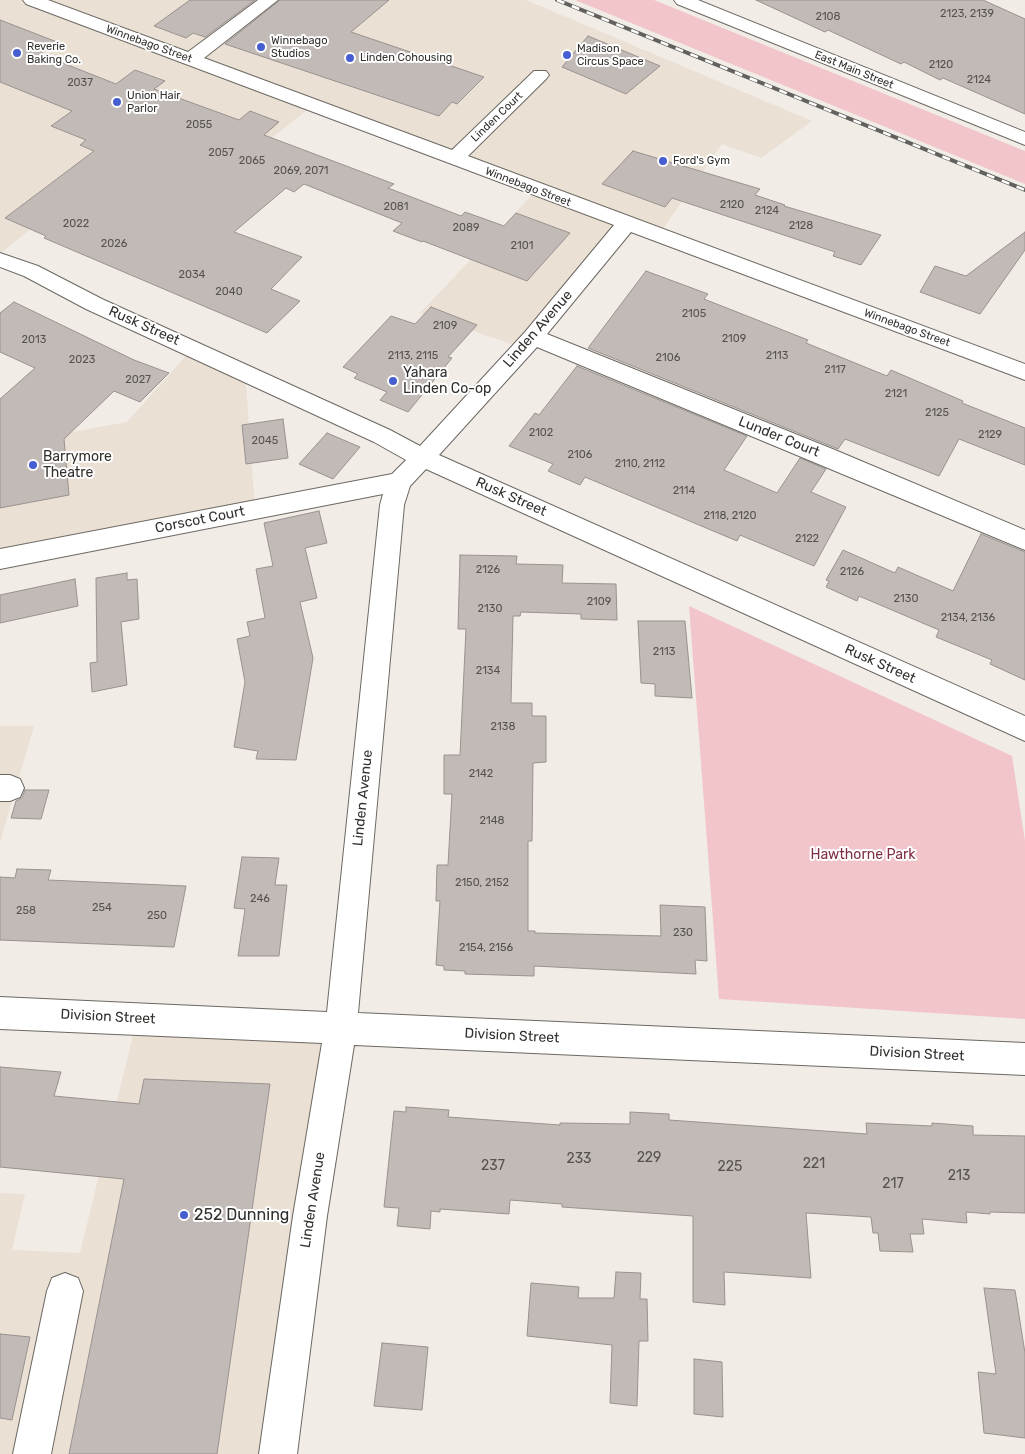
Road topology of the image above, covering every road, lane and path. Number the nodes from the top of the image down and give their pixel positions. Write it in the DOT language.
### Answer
graph roads {
  1 [pos="32,0"];
  2 [pos="269,0"];
  3 [pos="683,0"];
  4 [pos="191,59"];
  5 [pos="540,76"];
  6 [pos="1025,139"];
  7 [pos="454,158"];
  8 [pos="626,224"];
  9 [pos="0,260"];
  10 [pos="533,337"];
  11 [pos="1022,366"];
  12 [pos="423,458"];
  13 [pos="399,482"];
  14 [pos="1025,540"];
  15 [pos="0,558"];
  16 [pos="1025,729"];
  17 [pos="0,1013"];
  18 [pos="341,1028"];
  19 [pos="1025,1059"];
  20 [pos="65,1291"];
  21 [pos="32,1454"];
  22 [pos="278,1454"];
  1 -- 4 [label="street, Winnebago Street"];
  2 -- 4 [label="street"];
  3 -- 6 [label="street, East Main Street"];
  4 -- 7 [label="street, Winnebago Street"];
  5 -- 7 [label="street, Linden Court"];
  7 -- 8 [label="street, Winnebago Street"];
  8 -- 10 [label="street, Linden Avenue"];
  8 -- 11 [label="street, Winnebago Street"];
  9 -- 12 [label="street, Rusk Street"];
  10 -- 12 [label="street, Linden Avenue"];
  10 -- 14 [label="street, Lunder Court"];
  12 -- 13 [label="street, Linden Avenue"];
  12 -- 16 [label="street, Rusk Street"];
  13 -- 15 [label="street, Corscot Court"];
  13 -- 18 [label="street, Linden Avenue"];
  17 -- 18 [label="street, Division Street"];
  18 -- 19 [label="street, Division Street"];
  18 -- 22 [label="street, Linden Avenue"];
  20 -- 21 [label="street"];
}
